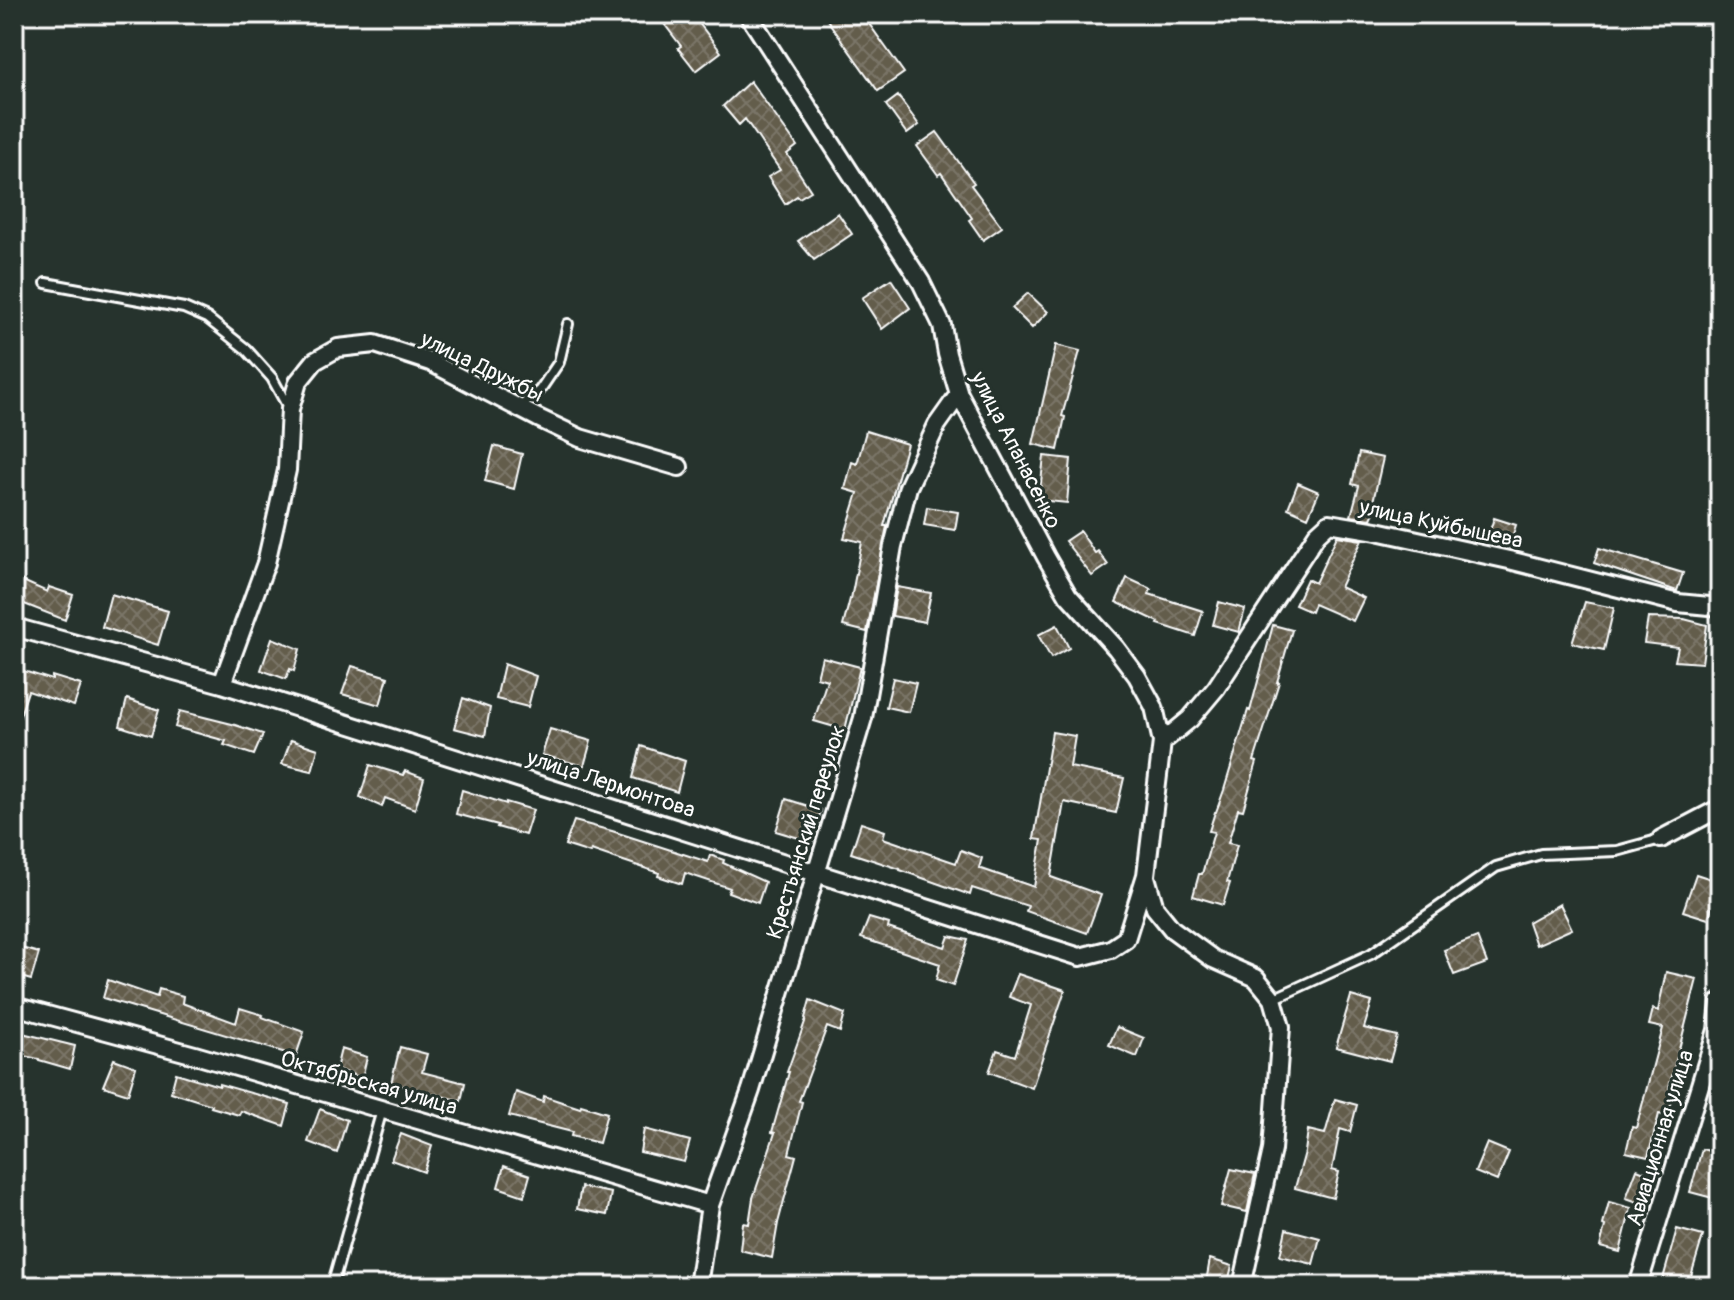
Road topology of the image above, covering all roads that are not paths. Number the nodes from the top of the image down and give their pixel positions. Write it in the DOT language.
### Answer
graph roads {
  1 [pos="748,14"];
  2 [pos="46,283"];
  3 [pos="568,324"];
  4 [pos="959,394"];
  5 [pos="519,408"];
  6 [pos="290,409"];
  7 [pos="679,467"];
  8 [pos="1720,607"];
  9 [pos="14,627"];
  10 [pos="222,684"];
  11 [pos="1162,742"];
  12 [pos="1720,808"];
  13 [pos="1661,839"];
  14 [pos="816,872"];
  15 [pos="1146,875"];
  16 [pos="1273,999"];
  17 [pos="1720,1002"];
  18 [pos="14,1006"];
  19 [pos="382,1110"];
  20 [pos="710,1205"];
  21 [pos="332,1286"];
  22 [pos="698,1286"];
  23 [pos="1242,1286"];
  24 [pos="1638,1286"];
  1 -- 4 [label="street, улица Апанасенко"];
  2 -- 6 [label="lane"];
  3 -- 5 [label="lane"];
  4 -- 11 [label="street, улица Апанасенко"];
  4 -- 14 [label="street, Крестьянский переулок"];
  5 -- 6 [label="street, улица Дружбы"];
  5 -- 7 [label="street, улица Дружбы"];
  6 -- 10 [label="street, улица Дружбы"];
  8 -- 11 [label="street, улица Куйбышева"];
  9 -- 10 [label="street, улица Лермонтова"];
  10 -- 14 [label="street, улица Лермонтова"];
  11 -- 15 [label="street, улица Апанасенко"];
  12 -- 13 [label="street"];
  13 -- 16 [label="lane"];
  14 -- 15 [label="street, улица Лермонтова"];
  14 -- 20 [label="street, Крестьянский переулок"];
  15 -- 16 [label="street"];
  16 -- 23 [label="street"];
  17 -- 24 [label="street, Авиационная улица"];
  18 -- 19 [label="street, Октябрьская улица"];
  19 -- 20 [label="street, Октябрьская улица"];
  19 -- 21 [label="lane"];
  20 -- 22 [label="street, Крестьянский переулок"];
}
